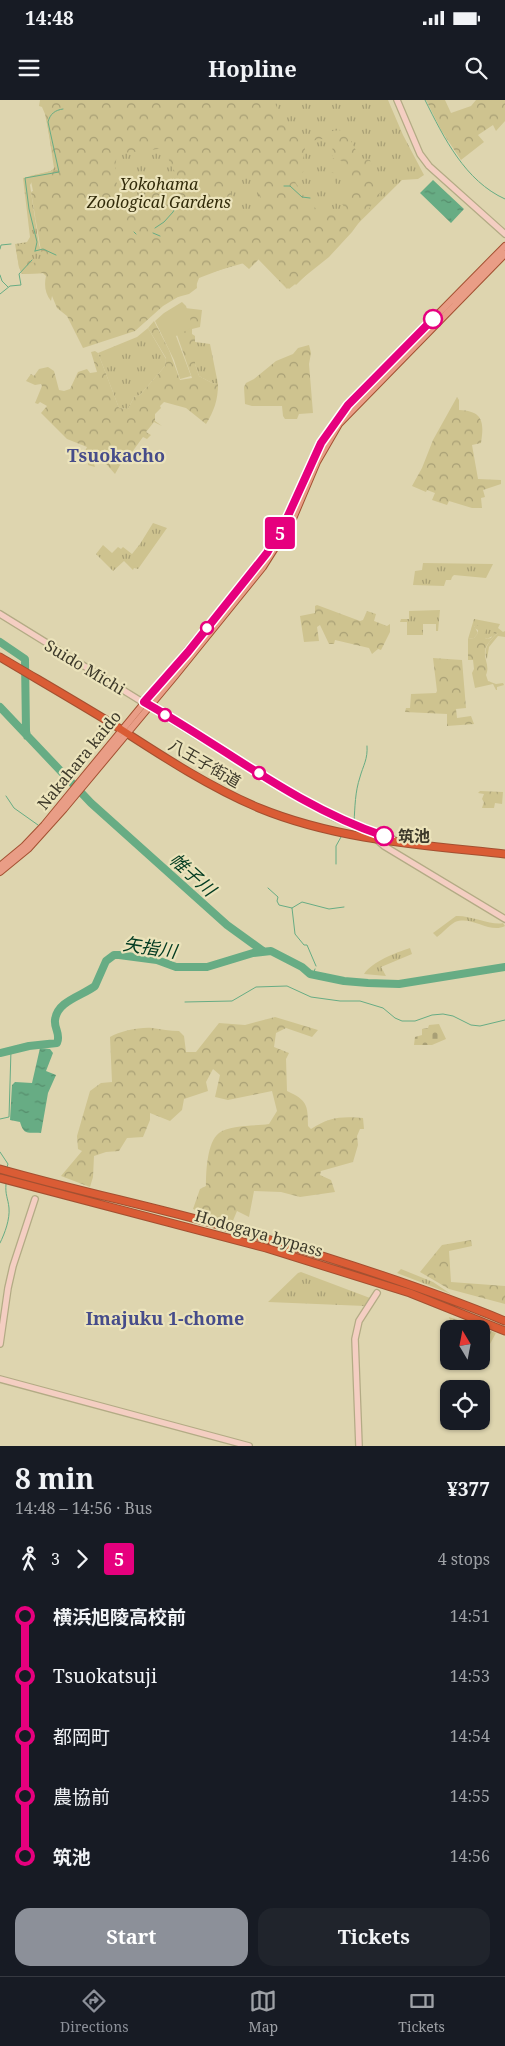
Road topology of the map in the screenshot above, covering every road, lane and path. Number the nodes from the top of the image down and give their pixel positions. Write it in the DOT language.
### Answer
graph roads {
  1 [pos="397,100"];
  2 [pos="505,234"];
  3 [pos="505,246"];
  4 [pos="505,254"];
  5 [pos="384,374"];
  6 [pos="0,614"];
  7 [pos="0,657"];
  8 [pos="146,704"];
  9 [pos="124,732"];
  10 [pos="74,792"];
  11 [pos="367,830"];
  12 [pos="377,839"];
  13 [pos="402,842"];
  14 [pos="505,854"];
  15 [pos="0,866"];
  16 [pos="0,872"];
  17 [pos="504,918"];
  18 [pos="0,1169"];
  19 [pos="2,1179"];
  20 [pos="35,1199"];
  21 [pos="378,1293"];
  22 [pos="505,1321"];
  23 [pos="505,1332"];
  24 [pos="0,1344"];
  25 [pos="0,1379"];
  26 [pos="249,1446"];
  27 [pos="359,1446"];
  1 -- 2 [label="street"];
  3 -- 5 [label="main road, Nakahara kaido"];
  4 -- 5 [label="main road, Nakahara kaido"];
  5 -- 8 [label="main road, Nakahara kaido"];
  6 -- 8 [label="street, Suido Michi"];
  7 -- 9 [label="highway, 八王子街道"];
  8 -- 9 [label="main road, Nakahara kaido"];
  8 -- 11 [label="street, Suido Michi"];
  9 -- 10 [label="main road, Nakahara kaido"];
  9 -- 12 [label="highway, 八王子街道"];
  10 -- 15 [label="main road, Nakahara kaido"];
  10 -- 16 [label="main road, Nakahara kaido"];
  11 -- 12 [label="street, Suido Michi"];
  11 -- 13 [label="street"];
  12 -- 13 [label="highway, 八王子街道"];
  12 -- 17 [label="street, Suido Michi"];
  13 -- 14 [label="highway, 八王子街道"];
  18 -- 22 [label="highway, Hodogaya bypass"];
  19 -- 23 [label="highway, Hodogaya bypass"];
  20 -- 24 [label="street"];
  21 -- 27 [label="street"];
  25 -- 26 [label="street"];
}
